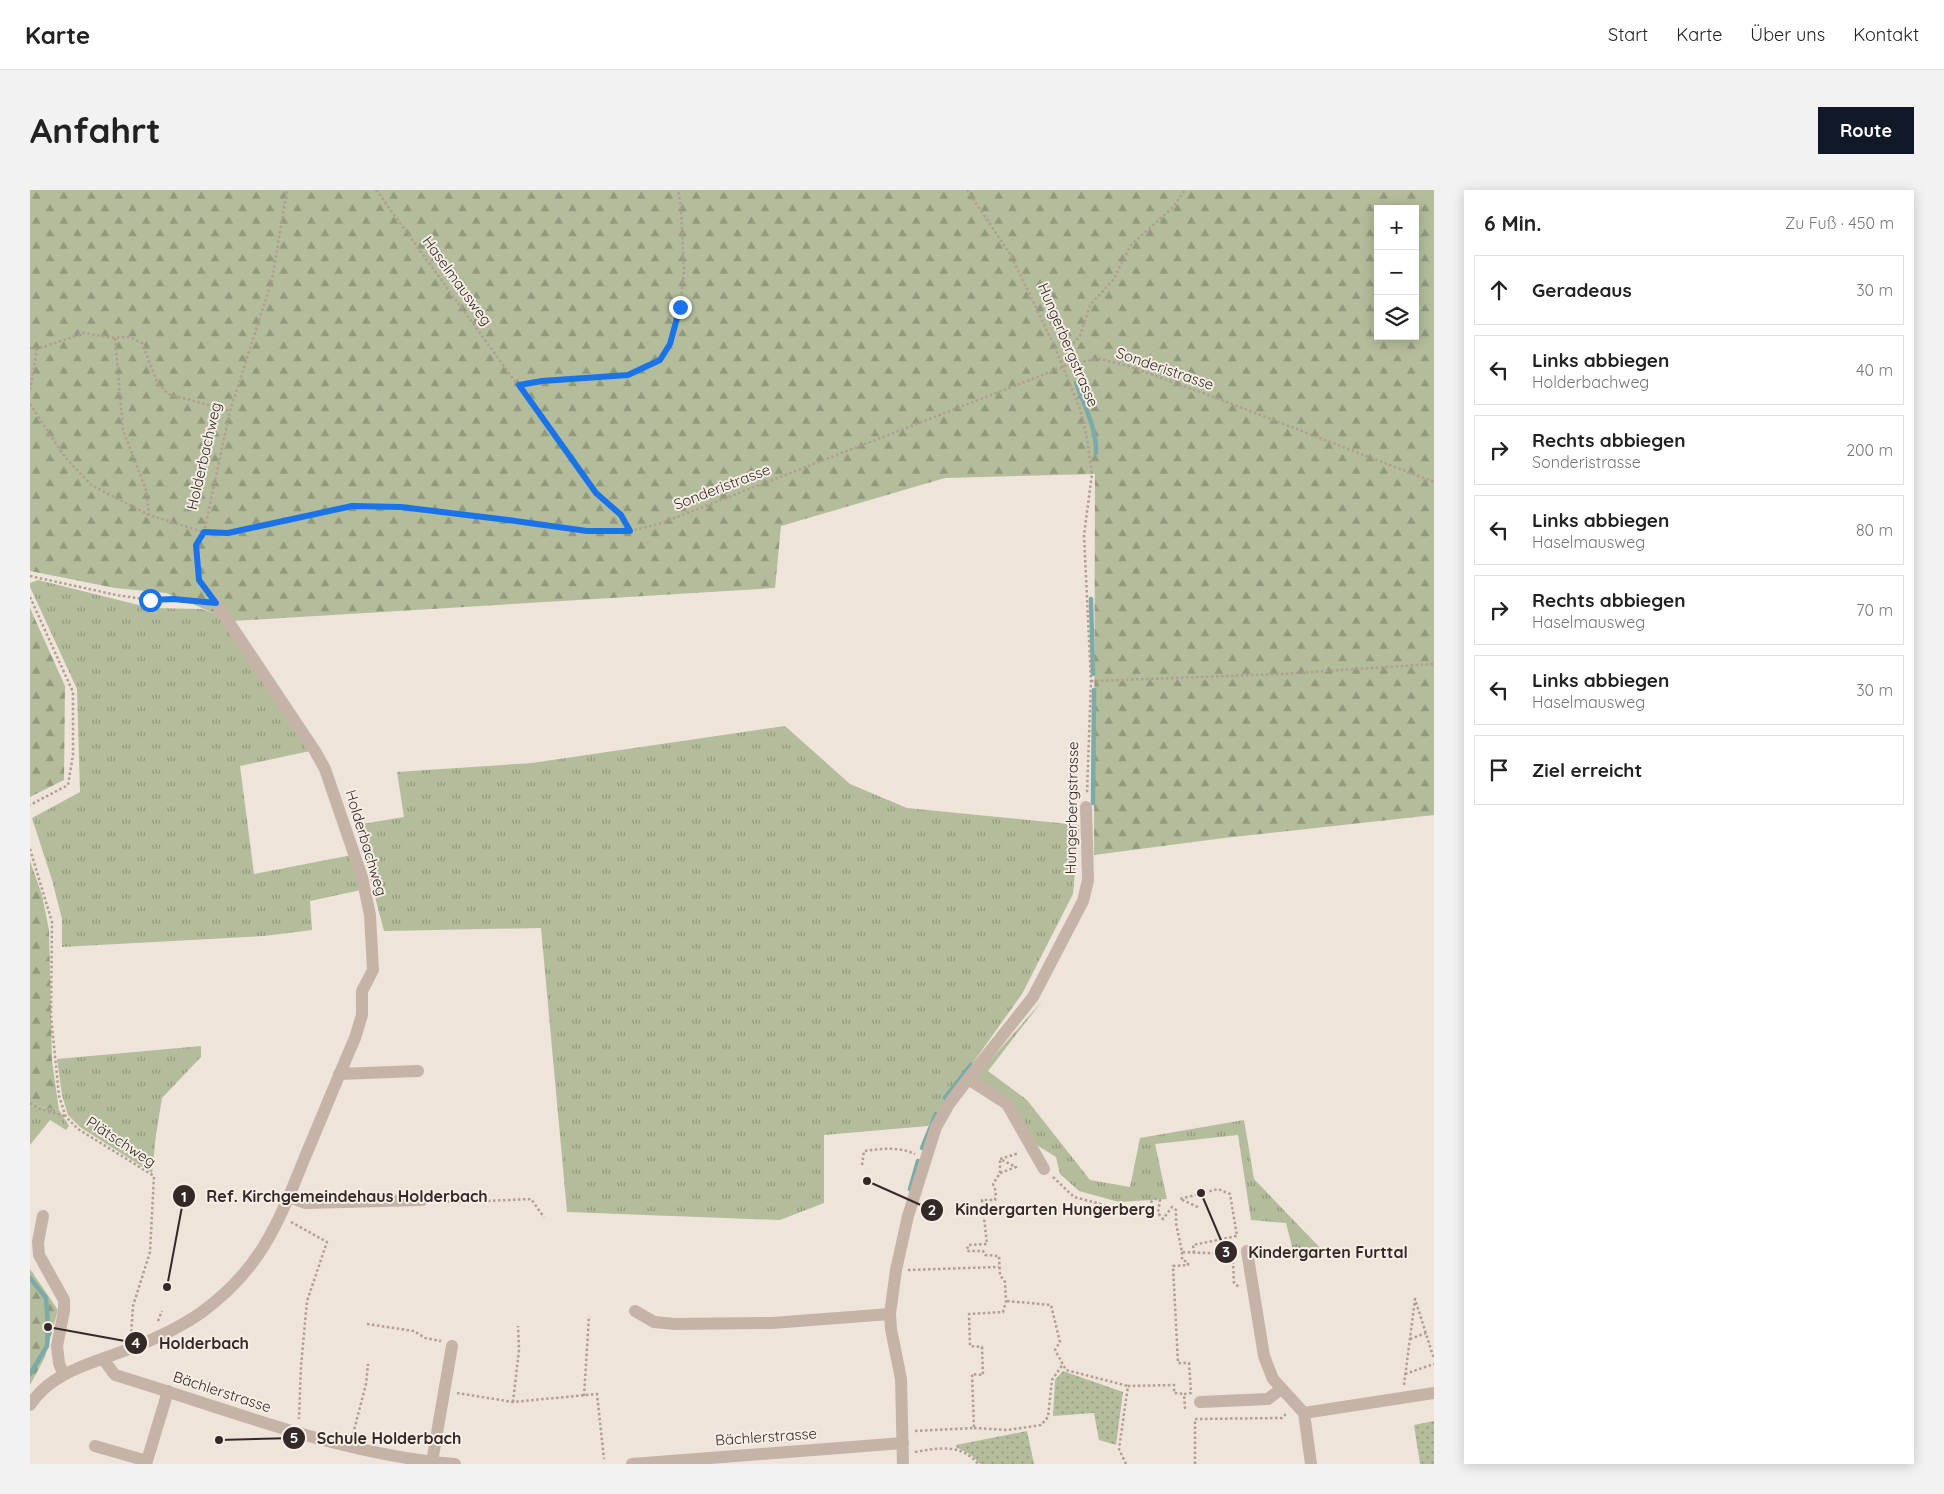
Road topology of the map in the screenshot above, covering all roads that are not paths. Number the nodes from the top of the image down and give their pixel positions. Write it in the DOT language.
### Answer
graph roads {
  1 [pos="216,603"];
  2 [pos="1086,807"];
  3 [pos="418,1071"];
  4 [pos="339,1074"];
  5 [pos="968,1079"];
  6 [pos="1044,1169"];
  7 [pos="289,1197"];
  8 [pos="422,1200"];
  9 [pos="44,1216"];
  10 [pos="1247,1251"];
  11 [pos="635,1311"];
  12 [pos="890,1314"];
  13 [pos="448,1343"];
  14 [pos="104,1359"];
  15 [pos="63,1374"];
  16 [pos="1281,1389"];
  17 [pos="168,1391"];
  18 [pos="1434,1393"];
  19 [pos="1200,1402"];
  20 [pos="30,1405"];
  21 [pos="1304,1413"];
  22 [pos="903,1443"];
  23 [pos="95,1446"];
  24 [pos="432,1462"];
  25 [pos="455,1464"];
  26 [pos="632,1464"];
  27 [pos="903,1464"];
  28 [pos="1312,1464"];
  1 -- 4 [label="street, Holderbachweg"];
  2 -- 5 [label="street, Hungerbergstrasse"];
  3 -- 4 [label="street"];
  4 -- 7 [label="street, Holderbachweg"];
  5 -- 6 [label="street"];
  5 -- 12 [label="street, Hungerbergstrasse"];
  7 -- 8 [label="street"];
  7 -- 14 [label="street, Holderbachweg"];
  9 -- 15 [label="street"];
  10 -- 16 [label="street"];
  11 -- 12 [label="street"];
  12 -- 22 [label="street, Hungerbergstrasse"];
  13 -- 24 [label="street"];
  14 -- 15 [label="street, Holderbachweg"];
  14 -- 17 [label="street, Bächlerstrasse"];
  15 -- 20 [label="street, Holderbachweg"];
  16 -- 19 [label="street"];
  16 -- 21 [label="street"];
  17 -- 23 [label="street"];
  17 -- 24 [label="street, Bächlerstrasse"];
  18 -- 21 [label="street"];
  21 -- 28 [label="street"];
  22 -- 26 [label="street, Bächlerstrasse"];
  22 -- 27 [label="street, Hungerbergstrasse"];
  24 -- 25 [label="street, Bächlerstrasse"];
}
